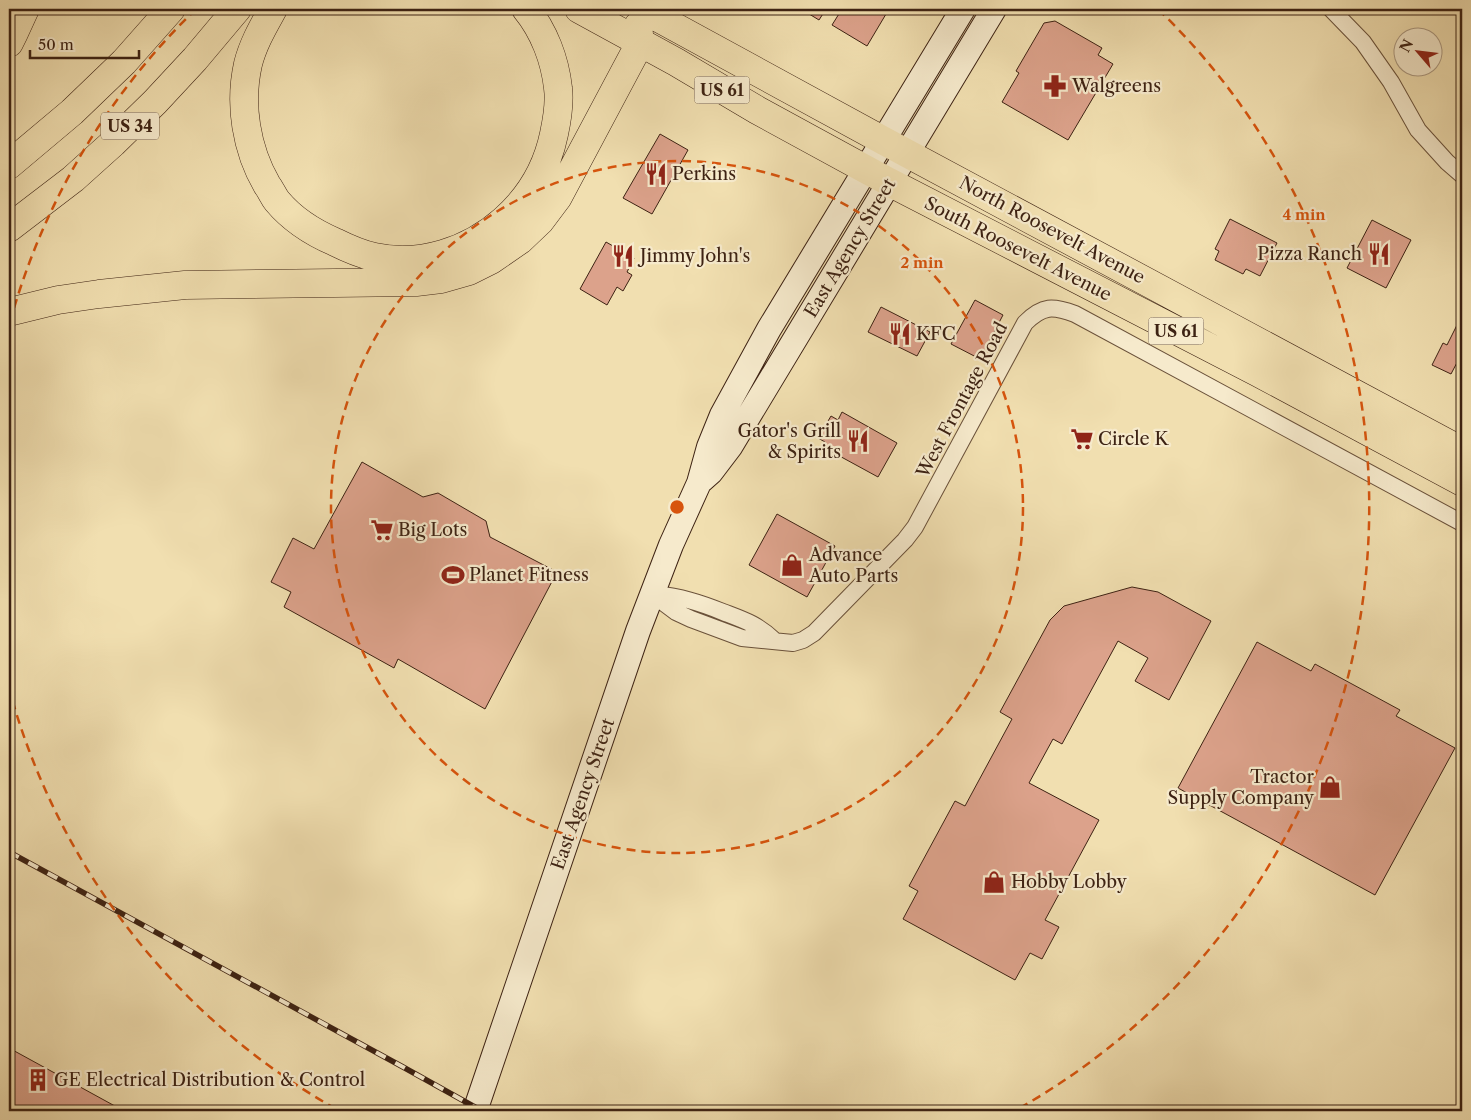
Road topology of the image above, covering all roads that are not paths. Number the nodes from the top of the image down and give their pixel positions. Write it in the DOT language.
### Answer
graph roads {
  1 [pos="25,9"];
  2 [pos="171,9"];
  3 [pos="237,9"];
  4 [pos="272,9"];
  5 [pos="526,9"];
  6 [pos="579,9"];
  7 [pos="636,9"];
  8 [pos="642,9"];
  9 [pos="964,9"];
  10 [pos="994,9"];
  11 [pos="1331,9"];
  12 [pos="9,42"];
  13 [pos="640,43"];
  14 [pos="896,147"];
  15 [pos="9,166"];
  16 [pos="1462,175"];
  17 [pos="878,176"];
  18 [pos="9,228"];
  19 [pos="9,312"];
  20 [pos="1462,450"];
  21 [pos="1462,482"];
  22 [pos="1462,523"];
  23 [pos="652,594"];
  24 [pos="475,1110"];
  1 -- 12 [label="highway"];
  2 -- 15 [label="highway, US 34"];
  3 -- 18 [label="highway, US 34"];
  4 -- 5 [label="highway"];
  6 -- 13 [label="highway, South Roosevelt Avenue / US 61"];
  7 -- 13 [label="highway"];
  8 -- 14 [label="highway, North Roosevelt Avenue / US 61"];
  9 -- 14 [label="main road, East Agency Street"];
  10 -- 14 [label="main road, East Agency Street"];
  11 -- 16 [label="street"];
  13 -- 17 [label="highway, South Roosevelt Avenue / US 61"];
  13 -- 19 [label="highway"];
  14 -- 17 [label="main road, East Agency Street"];
  14 -- 20 [label="highway, North Roosevelt Avenue / US 61"];
  17 -- 21 [label="highway, South Roosevelt Avenue / US 61"];
  17 -- 23 [label="main road, East Agency Street"];
  22 -- 23 [label="street, West Frontage Road"];
  23 -- 24 [label="main road, East Agency Street"];
}
